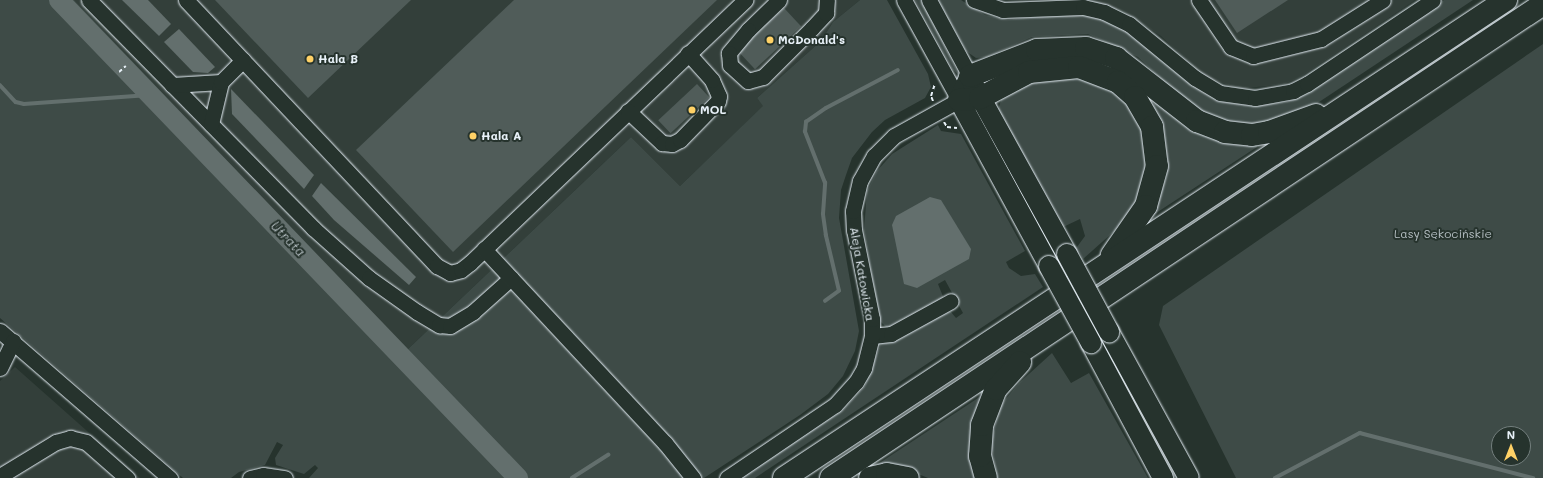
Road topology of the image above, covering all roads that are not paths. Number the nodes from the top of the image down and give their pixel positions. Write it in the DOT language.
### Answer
graph roads {
  1 [pos="89,0"];
  2 [pos="186,0"];
  3 [pos="745,0"];
  4 [pos="779,0"];
  5 [pos="827,0"];
  6 [pos="904,0"];
  7 [pos="928,0"];
  8 [pos="974,0"];
  9 [pos="1199,0"];
  10 [pos="1383,0"];
  11 [pos="1433,0"];
  12 [pos="1506,0"];
  13 [pos="1543,4"];
  14 [pos="688,53"];
  15 [pos="243,60"];
  16 [pos="970,76"];
  17 [pos="221,82"];
  18 [pos="172,85"];
  19 [pos="1358,98"];
  20 [pos="969,99"];
  21 [pos="628,111"];
  22 [pos="211,124"];
  23 [pos="484,249"];
  24 [pos="1101,269"];
  25 [pos="511,278"];
  26 [pos="951,301"];
  27 [pos="1058,327"];
  28 [pos="0,331"];
  29 [pos="872,336"];
  30 [pos="6,345"];
  31 [pos="0,368"];
  32 [pos="0,476"];
  33 [pos="127,478"];
  34 [pos="170,478"];
  35 [pos="250,478"];
  36 [pos="285,478"];
  37 [pos="693,478"];
  38 [pos="727,478"];
  39 [pos="784,478"];
  40 [pos="831,478"];
  41 [pos="870,478"];
  42 [pos="908,478"];
  43 [pos="986,478"];
  44 [pos="1163,478"];
  45 [pos="1189,478"];
  1 -- 18 [label="street"];
  2 -- 15 [label="street"];
  3 -- 14 [label="street"];
  4 -- 5 [label="street"];
  6 -- 20 [label="street"];
  7 -- 16 [label="street"];
  8 -- 11 [label="street"];
  9 -- 10 [label="street"];
  12 -- 19 [label="highway"];
  13 -- 27 [label="highway"];
  14 -- 21 [label="street"];
  14 -- 21 [label="street"];
  15 -- 17 [label="street"];
  15 -- 23 [label="street"];
  16 -- 19 [label="highway"];
  16 -- 20 [label="main road"];
  17 -- 18 [label="street"];
  17 -- 22 [label="street"];
  18 -- 22 [label="street"];
  19 -- 24 [label="highway"];
  20 -- 24 [label="highway"];
  20 -- 29 [label="street, Aleja Katowicka"];
  20 -- 44 [label="main road, bridge"];
  20 -- 45 [label="main road, bridge"];
  21 -- 23 [label="street"];
  22 -- 25 [label="street"];
  23 -- 25 [label="street"];
  24 -- 39 [label="highway"];
  25 -- 37 [label="street"];
  26 -- 29 [label="street"];
  27 -- 40 [label="highway"];
  27 -- 43 [label="highway"];
  28 -- 30 [label="street"];
  29 -- 38 [label="street, Aleja Katowicka"];
  30 -- 31 [label="street"];
  30 -- 34 [label="street"];
  32 -- 33 [label="street"];
  35 -- 36 [label="street"];
  41 -- 42 [label="highway"];
}
